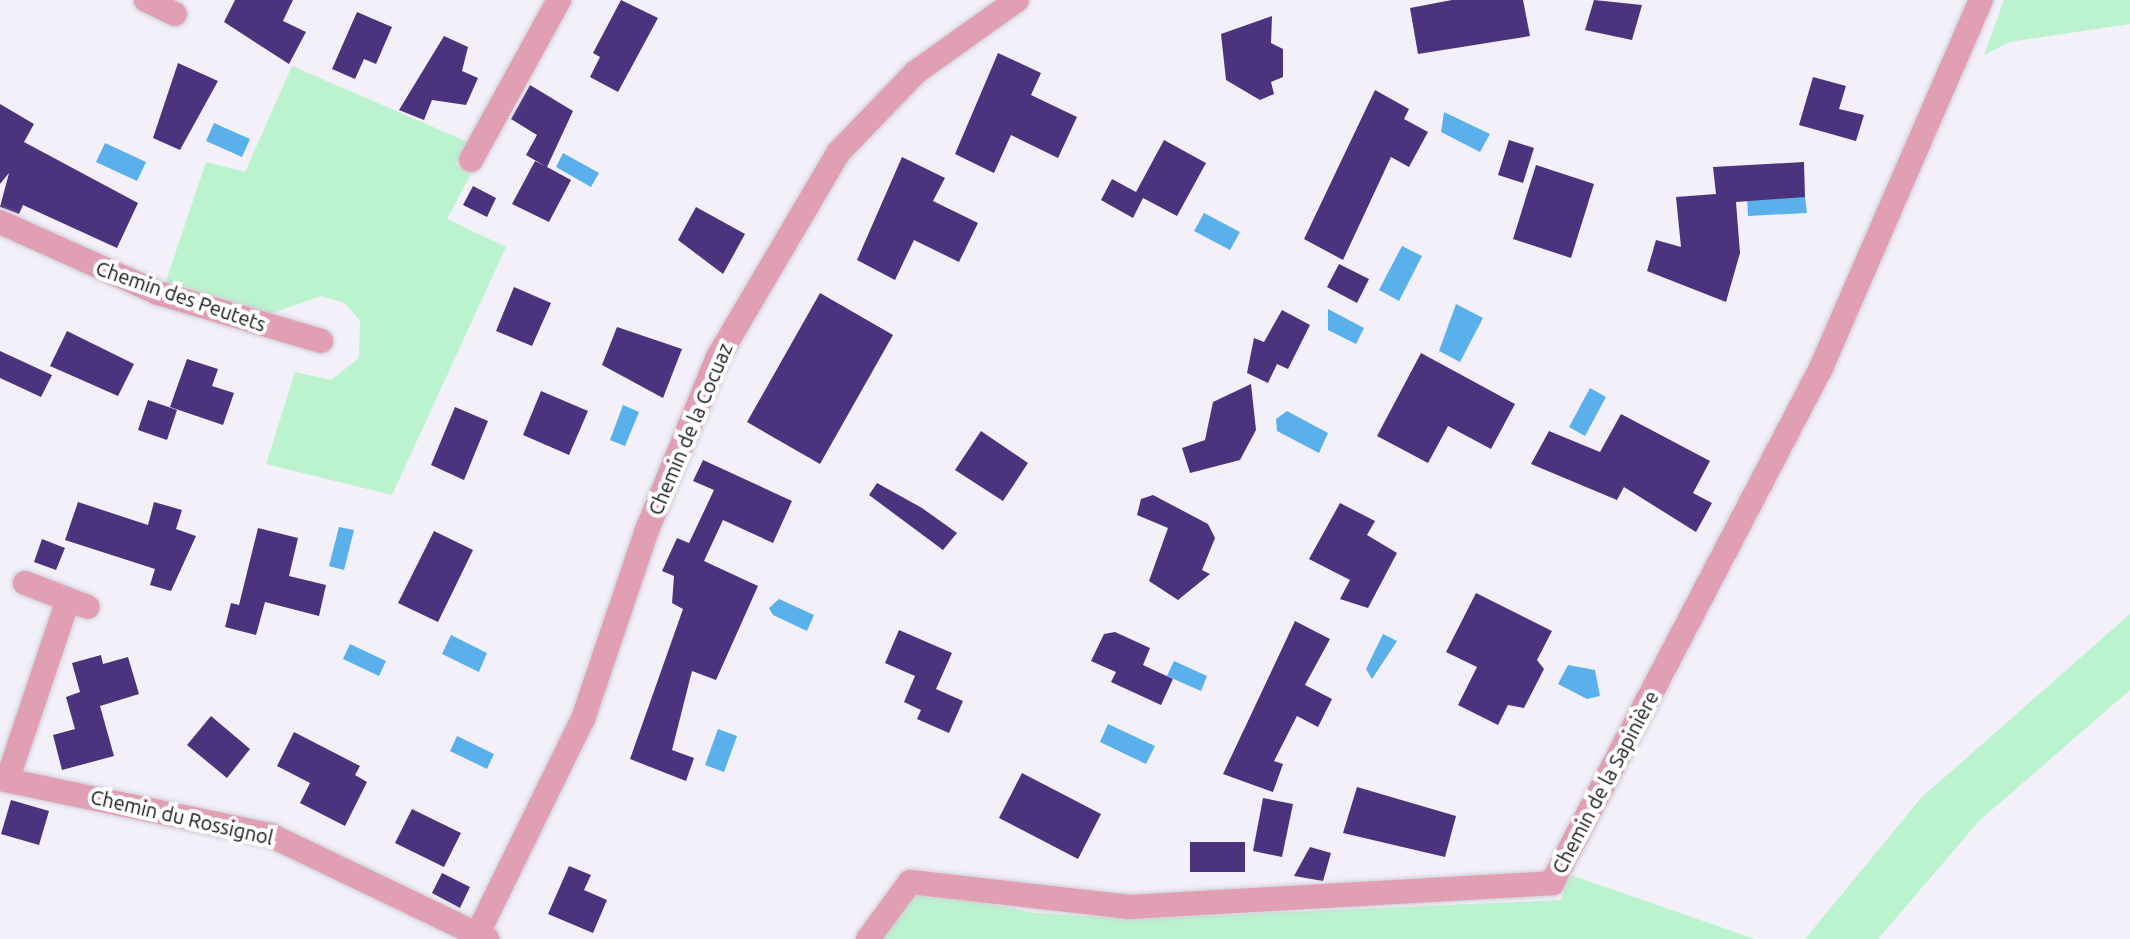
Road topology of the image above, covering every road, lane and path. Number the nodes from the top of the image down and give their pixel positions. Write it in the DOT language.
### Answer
graph roads {
  1 [pos="146,0"];
  2 [pos="559,0"];
  3 [pos="1017,0"];
  4 [pos="1981,0"];
  5 [pos="175,14"];
  6 [pos="471,160"];
  7 [pos="0,222"];
  8 [pos="321,341"];
  9 [pos="25,583"];
  10 [pos="4,778"];
  11 [pos="482,937"];
  12 [pos="868,939"];
  1 -- 5 [label="street"];
  2 -- 6 [label="street"];
  3 -- 11 [label="street, Chemin de la Cocuaz"];
  4 -- 12 [label="street, Chemin de la Sapinière"];
  7 -- 8 [label="street, Chemin des Peutets"];
  9 -- 10 [label="street"];
  10 -- 11 [label="street, Chemin du Rossignol"];
}
